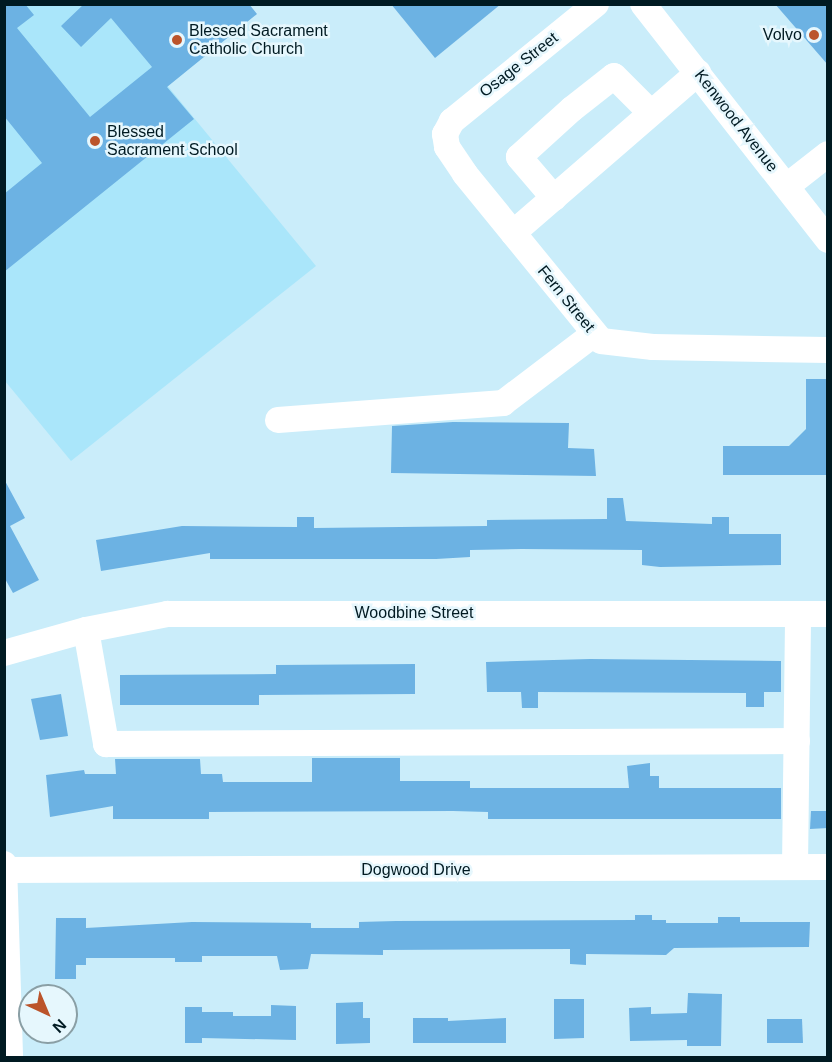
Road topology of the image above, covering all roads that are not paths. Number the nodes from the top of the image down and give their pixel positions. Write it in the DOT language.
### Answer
graph roads {
  1 [pos="596,4"];
  2 [pos="643,4"];
  3 [pos="698,73"];
  4 [pos="651,113"];
  5 [pos="447,130"];
  6 [pos="828,154"];
  7 [pos="787,186"];
  8 [pos="555,198"];
  9 [pos="513,233"];
  10 [pos="828,240"];
  11 [pos="594,334"];
  12 [pos="828,350"];
  13 [pos="278,420"];
  14 [pos="798,614"];
  15 [pos="828,614"];
  16 [pos="86,630"];
  17 [pos="4,653"];
  18 [pos="797,741"];
  19 [pos="795,867"];
  20 [pos="828,867"];
  21 [pos="5,868"];
  22 [pos="10,1058"];
  1 -- 5 [label="street, Osage Street"];
  2 -- 3 [label="street, Kenwood Avenue"];
  3 -- 4 [label="street"];
  3 -- 7 [label="street, Kenwood Avenue"];
  4 -- 8 [label="street"];
  4 -- 8 [label="street"];
  5 -- 9 [label="street, Fern Street"];
  6 -- 7 [label="street"];
  7 -- 10 [label="street, Kenwood Avenue"];
  8 -- 9 [label="street"];
  9 -- 11 [label="street, Fern Street"];
  11 -- 12 [label="street, Fern Street"];
  11 -- 13 [label="street"];
  14 -- 15 [label="street, Woodbine Street"];
  14 -- 16 [label="street, Woodbine Street"];
  14 -- 18 [label="street"];
  16 -- 17 [label="street, Woodbine Street"];
  16 -- 18 [label="street"];
  18 -- 19 [label="street"];
  19 -- 20 [label="street, Dogwood Drive"];
  19 -- 21 [label="street, Dogwood Drive"];
  21 -- 22 [label="street"];
}
